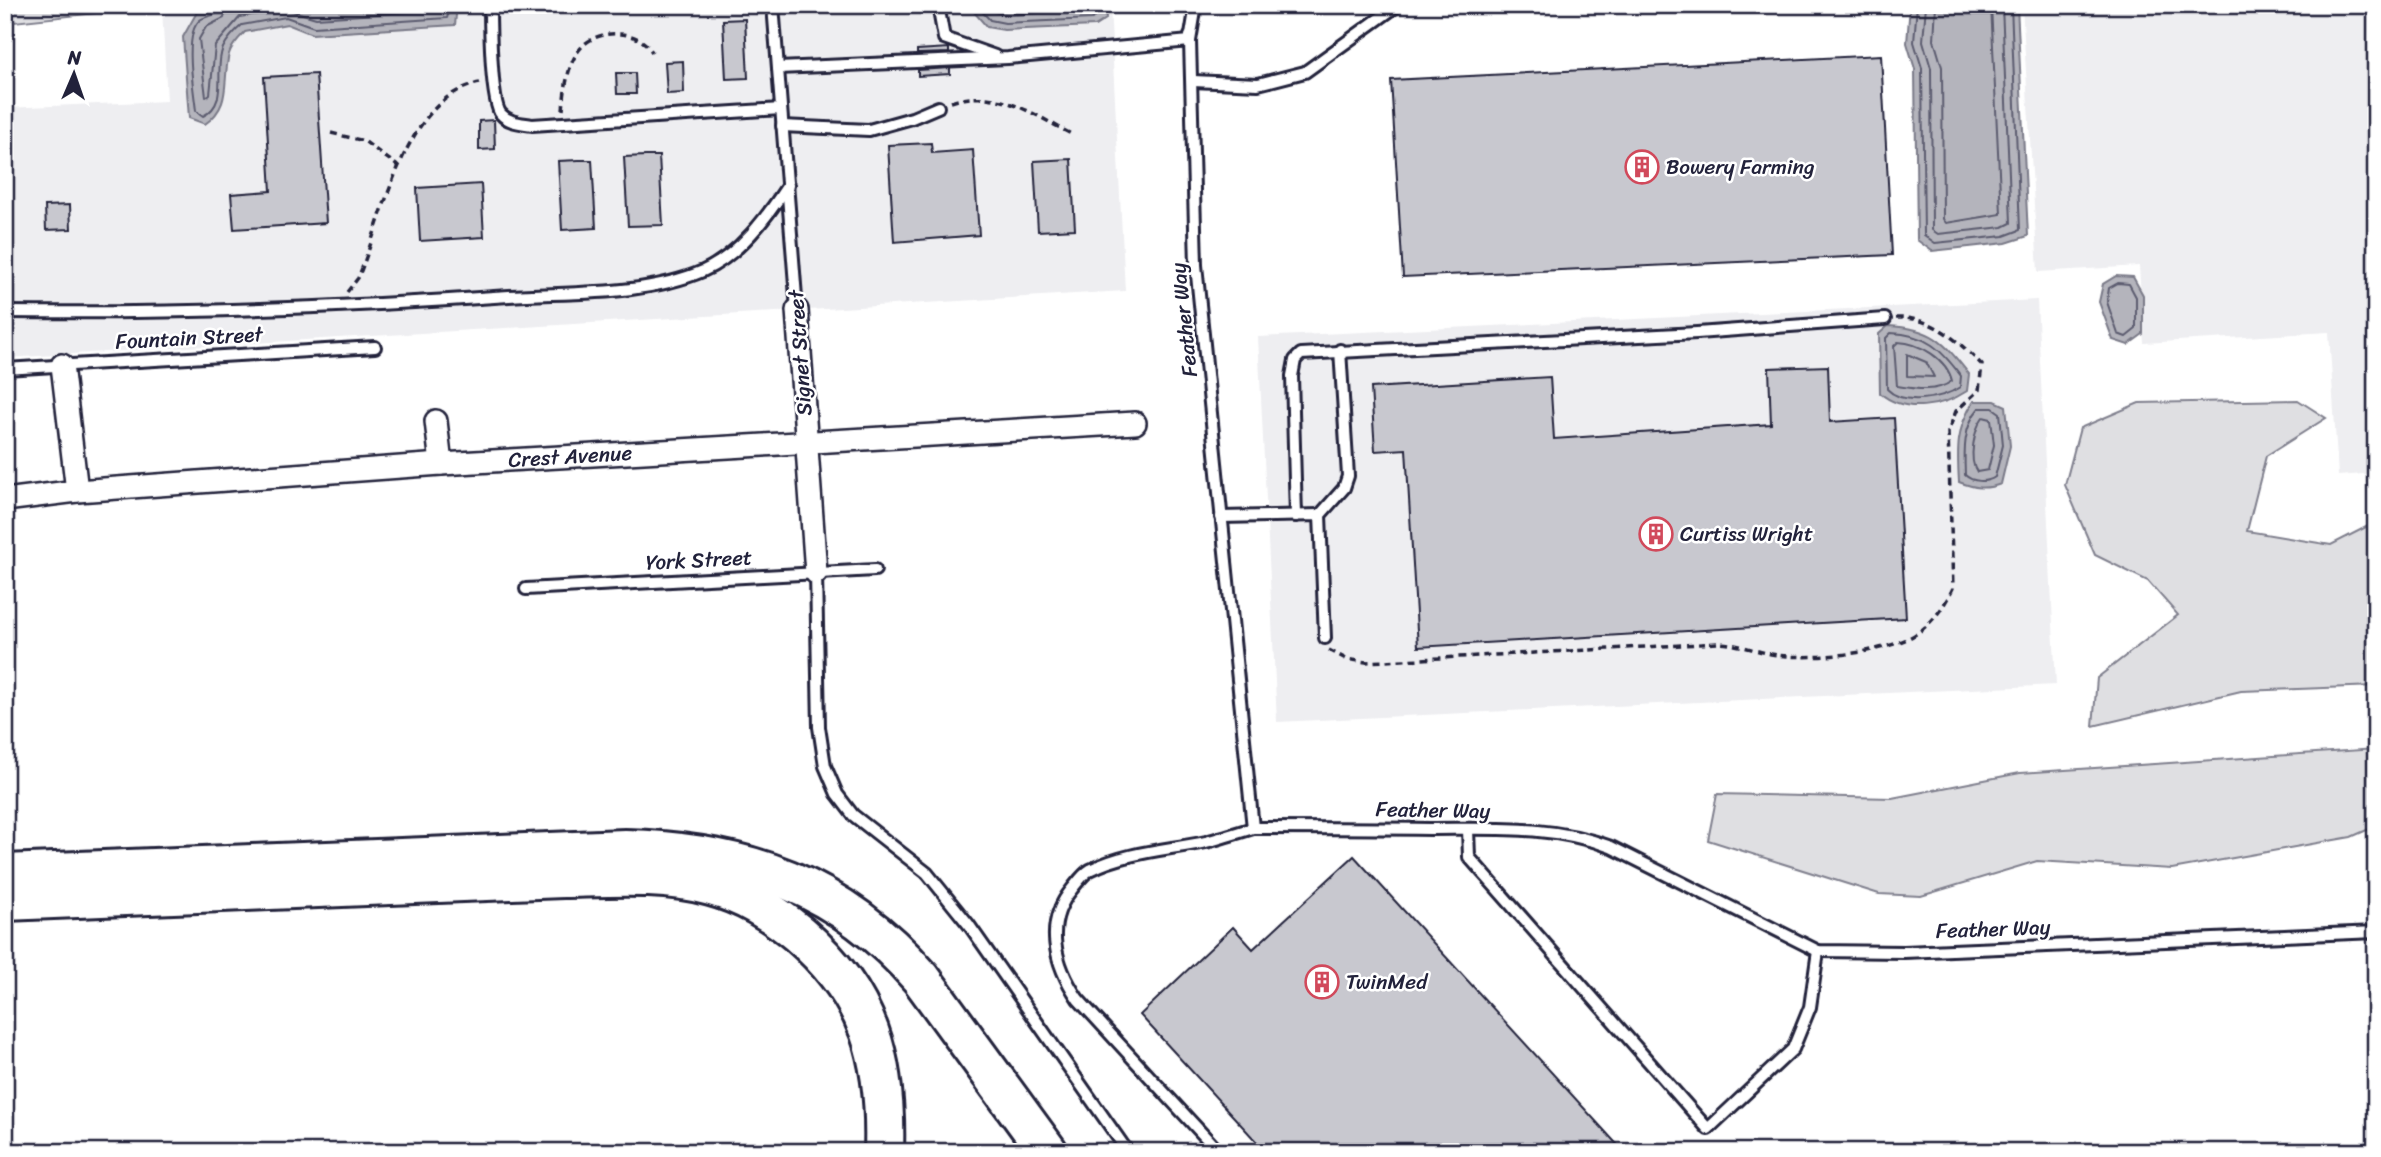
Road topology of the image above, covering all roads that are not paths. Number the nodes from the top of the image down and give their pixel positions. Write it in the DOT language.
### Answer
graph roads {
  1 [pos="490,5"];
  2 [pos="774,5"];
  3 [pos="938,5"];
  4 [pos="1188,5"];
  5 [pos="1196,5"];
  6 [pos="1398,5"];
  7 [pos="1190,40"];
  8 [pos="1002,58"];
  9 [pos="778,68"];
  10 [pos="1193,81"];
  11 [pos="938,107"];
  12 [pos="781,109"];
  13 [pos="783,130"];
  14 [pos="788,185"];
  15 [pos="797,310"];
  16 [pos="5,312"];
  17 [pos="1885,319"];
  18 [pos="375,347"];
  19 [pos="1340,350"];
  20 [pos="62,365"];
  21 [pos="5,369"];
  22 [pos="436,421"];
  23 [pos="1135,423"];
  24 [pos="806,443"];
  25 [pos="441,464"];
  26 [pos="78,491"];
  27 [pos="5,500"];
  28 [pos="1320,515"];
  29 [pos="1296,516"];
  30 [pos="1221,517"];
  31 [pos="875,570"];
  32 [pos="816,573"];
  33 [pos="526,589"];
  34 [pos="1325,638"];
  35 [pos="1253,828"];
  36 [pos="1468,829"];
  37 [pos="7,880"];
  38 [pos="2376,932"];
  39 [pos="1818,951"];
  40 [pos="884,1152"];
  41 [pos="1048,1152"];
  42 [pos="1128,1152"];
  43 [pos="1219,1152"];
  1 -- 12 [label="lane"];
  2 -- 9 [label="lane, Signet Street"];
  3 -- 8 [label="lane"];
  4 -- 7 [label="lane, Feather Way"];
  5 -- 7 [label="lane, Feather Way"];
  6 -- 10 [label="lane"];
  7 -- 8 [label="lane"];
  7 -- 10 [label="lane, Feather Way"];
  8 -- 9 [label="lane"];
  9 -- 12 [label="lane, Signet Street"];
  10 -- 30 [label="lane, Feather Way"];
  11 -- 13 [label="lane"];
  12 -- 13 [label="lane, Signet Street"];
  13 -- 14 [label="lane, Signet Street"];
  14 -- 15 [label="lane, Signet Street"];
  14 -- 16 [label="lane"];
  15 -- 24 [label="street, Signet Street"];
  17 -- 19 [label="lane"];
  18 -- 20 [label="lane, Fountain Street"];
  19 -- 28 [label="lane"];
  19 -- 29 [label="lane"];
  20 -- 21 [label="lane, Fountain Street"];
  20 -- 26 [label="street"];
  22 -- 25 [label="street"];
  23 -- 24 [label="street, Crest Avenue"];
  24 -- 25 [label="street, Crest Avenue"];
  24 -- 32 [label="street, Signet Street"];
  25 -- 26 [label="street, Crest Avenue"];
  26 -- 27 [label="street, Crest Avenue"];
  28 -- 29 [label="lane"];
  28 -- 34 [label="lane"];
  29 -- 30 [label="lane"];
  30 -- 35 [label="lane, Feather Way"];
  31 -- 32 [label="lane, York Street"];
  32 -- 33 [label="lane, York Street"];
  32 -- 42 [label="lane"];
  35 -- 36 [label="lane, Feather Way"];
  35 -- 43 [label="lane"];
  36 -- 39 [label="lane, Feather Way"];
  36 -- 39 [label="lane"];
  37 -- 40 [label="highway"];
  37 -- 41 [label="highway"];
  38 -- 39 [label="lane, Feather Way"];
}
